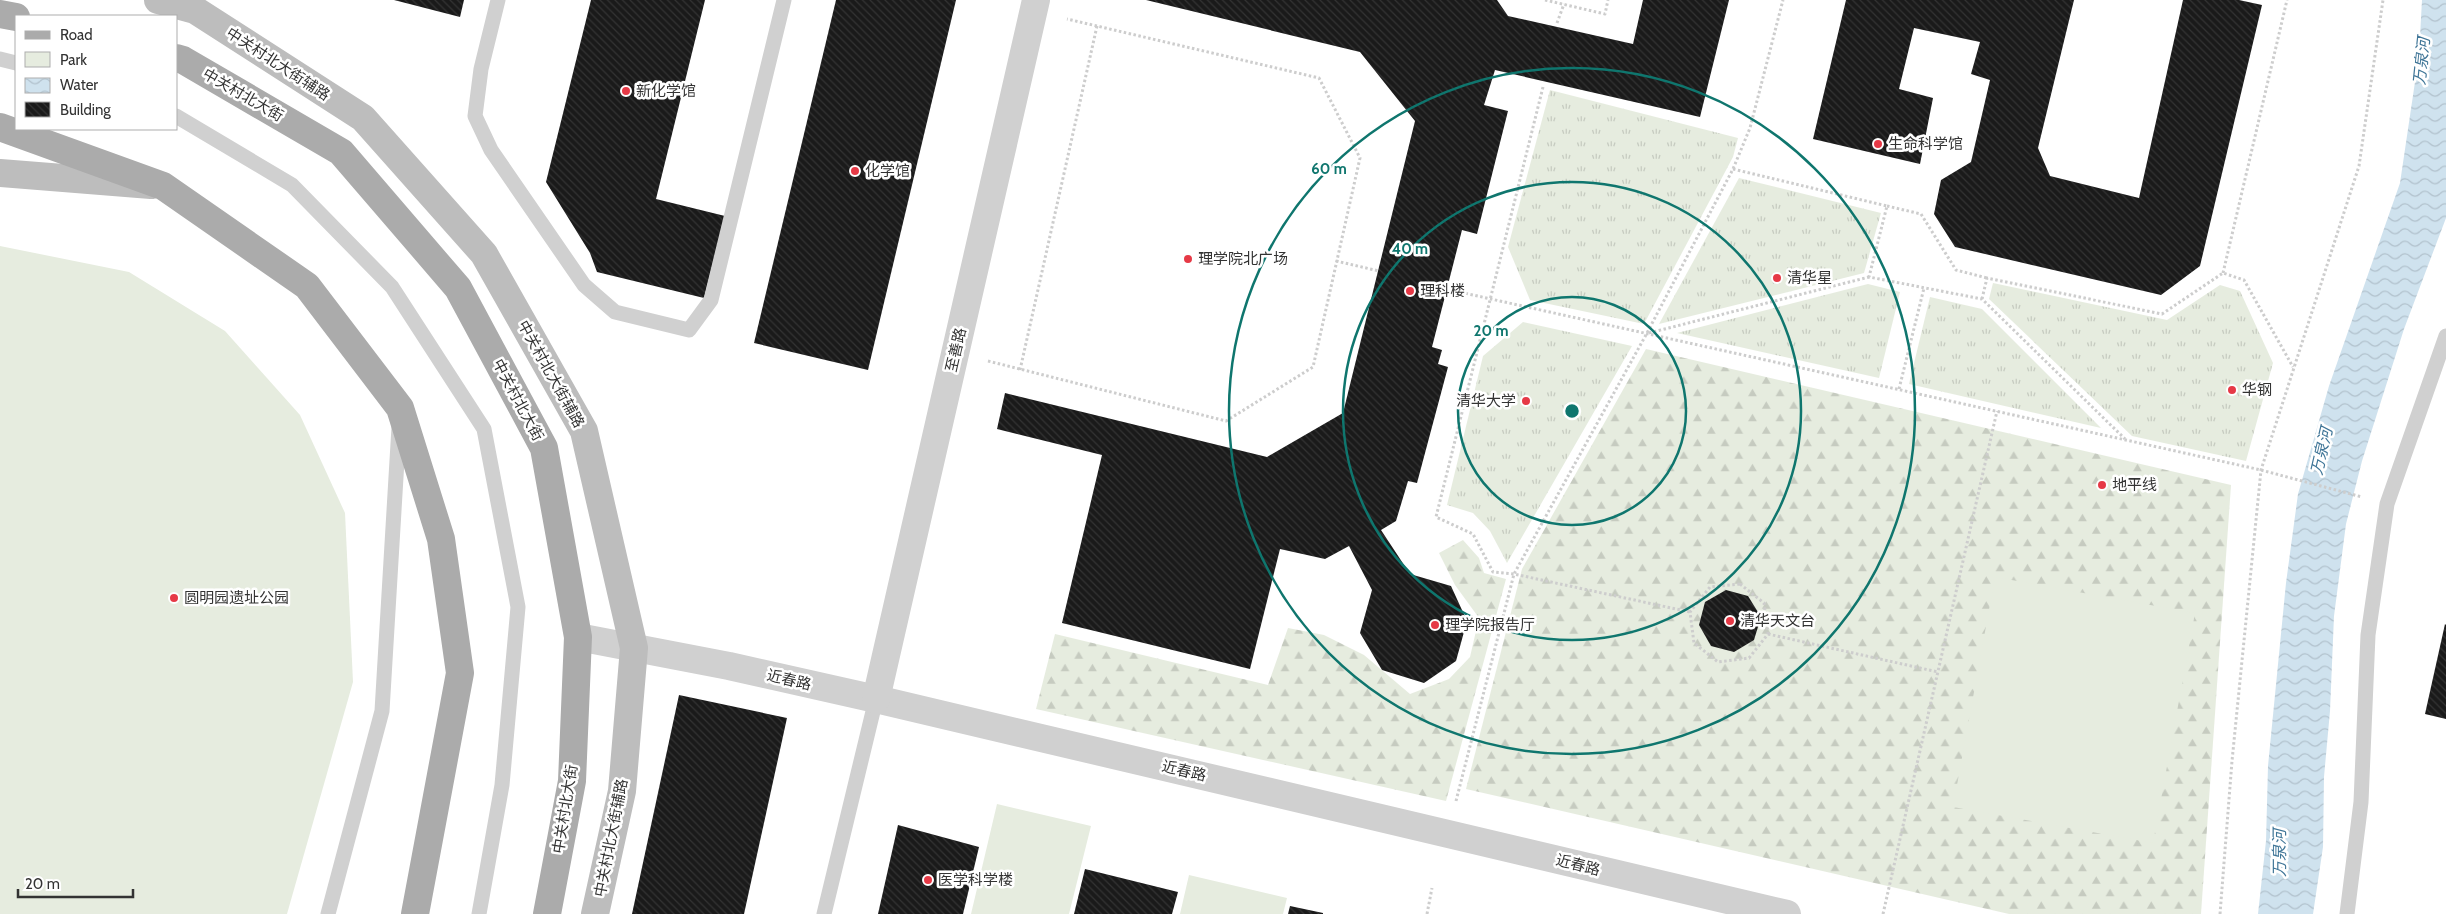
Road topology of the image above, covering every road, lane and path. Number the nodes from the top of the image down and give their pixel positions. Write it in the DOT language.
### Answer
graph roads {
  1 [pos="158,0"];
  2 [pos="498,0"];
  3 [pos="784,0"];
  4 [pos="1544,0"];
  5 [pos="1608,0"];
  6 [pos="1783,0"];
  7 [pos="2287,0"];
  8 [pos="2383,0"];
  9 [pos="1564,4"];
  10 [pos="1035,5"];
  11 [pos="0,14"];
  12 [pos="15,17"];
  13 [pos="1557,23"];
  14 [pos="1097,26"];
  15 [pos="0,59"];
  16 [pos="178,59"];
  17 [pos="15,63"];
  18 [pos="1543,87"];
  19 [pos="178,117"];
  20 [pos="0,127"];
  21 [pos="1734,169"];
  22 [pos="0,174"];
  23 [pos="163,186"];
  24 [pos="1888,206"];
  25 [pos="1336,261"];
  26 [pos="1379,271"];
  27 [pos="2223,273"];
  28 [pos="1869,276"];
  29 [pos="1987,278"];
  30 [pos="1924,288"];
  31 [pos="1446,289"];
  32 [pos="1490,298"];
  33 [pos="1982,299"];
  34 [pos="1647,334"];
  35 [pos="2446,336"];
  36 [pos="955,354"];
  37 [pos="2294,367"];
  38 [pos="1020,370"];
  39 [pos="1899,389"];
  40 [pos="400,408"];
  41 [pos="1998,412"];
  42 [pos="2127,440"];
  43 [pos="2261,470"];
  44 [pos="2387,504"];
  45 [pos="1514,574"];
  46 [pos="1690,612"];
  47 [pos="1768,634"];
  48 [pos="578,637"];
  49 [pos="634,648"];
  50 [pos="1938,672"];
  51 [pos="876,699"];
  52 [pos="1448,833"];
  53 [pos="1432,888"];
  54 [pos="328,914"];
  55 [pos="415,914"];
  56 [pos="479,914"];
  57 [pos="546,914"];
  58 [pos="595,914"];
  59 [pos="824,914"];
  60 [pos="1427,914"];
  61 [pos="1787,914"];
  62 [pos="1883,914"];
  63 [pos="2220,914"];
  64 [pos="2347,914"];
  1 -- 49 [label="street, 中关村北大街辅路"];
  2 -- 3 [label="lane"];
  4 -- 9 [label="path"];
  5 -- 9 [label="path"];
  6 -- 21 [label="path"];
  7 -- 27 [label="path"];
  8 -- 37 [label="path"];
  9 -- 13 [label="path"];
  10 -- 14 [label="path"];
  10 -- 36 [label="street, 至善路"];
  11 -- 12 [label="main road"];
  14 -- 25 [label="path"];
  14 -- 38 [label="path"];
  15 -- 17 [label="lane"];
  16 -- 48 [label="main road, 中关村北大街"];
  18 -- 32 [label="path"];
  19 -- 56 [label="lane"];
  20 -- 23 [label="main road"];
  21 -- 24 [label="path"];
  21 -- 34 [label="path"];
  22 -- 23 [label="street"];
  23 -- 40 [label="main road"];
  24 -- 28 [label="path"];
  24 -- 29 [label="path"];
  25 -- 26 [label="path"];
  25 -- 38 [label="path"];
  27 -- 29 [label="path"];
  27 -- 37 [label="path"];
  28 -- 30 [label="path"];
  28 -- 34 [label="path"];
  29 -- 33 [label="path"];
  30 -- 33 [label="path"];
  30 -- 39 [label="path"];
  31 -- 32 [label="path"];
  32 -- 34 [label="path"];
  32 -- 45 [label="path"];
  33 -- 42 [label="path"];
  34 -- 39 [label="path"];
  34 -- 45 [label="path"];
  35 -- 44 [label="lane"];
  36 -- 38 [label="path"];
  36 -- 51 [label="street, 至善路"];
  37 -- 43 [label="path"];
  39 -- 41 [label="path"];
  40 -- 54 [label="lane"];
  40 -- 55 [label="main road"];
  41 -- 42 [label="path"];
  41 -- 50 [label="path"];
  42 -- 43 [label="path"];
  43 -- 44 [label="path"];
  43 -- 63 [label="path"];
  44 -- 64 [label="lane"];
  45 -- 46 [label="path"];
  45 -- 52 [label="path"];
  46 -- 47 [label="path"];
  46 -- 47 [label="path"];
  47 -- 50 [label="path"];
  48 -- 49 [label="street, 近春路"];
  48 -- 57 [label="main road, 中关村北大街"];
  49 -- 51 [label="street, 近春路"];
  49 -- 58 [label="street, 中关村北大街辅路"];
  50 -- 62 [label="path"];
  51 -- 52 [label="street, 近春路"];
  51 -- 59 [label="lane"];
  52 -- 61 [label="street, 近春路"];
  53 -- 60 [label="path"];
}
